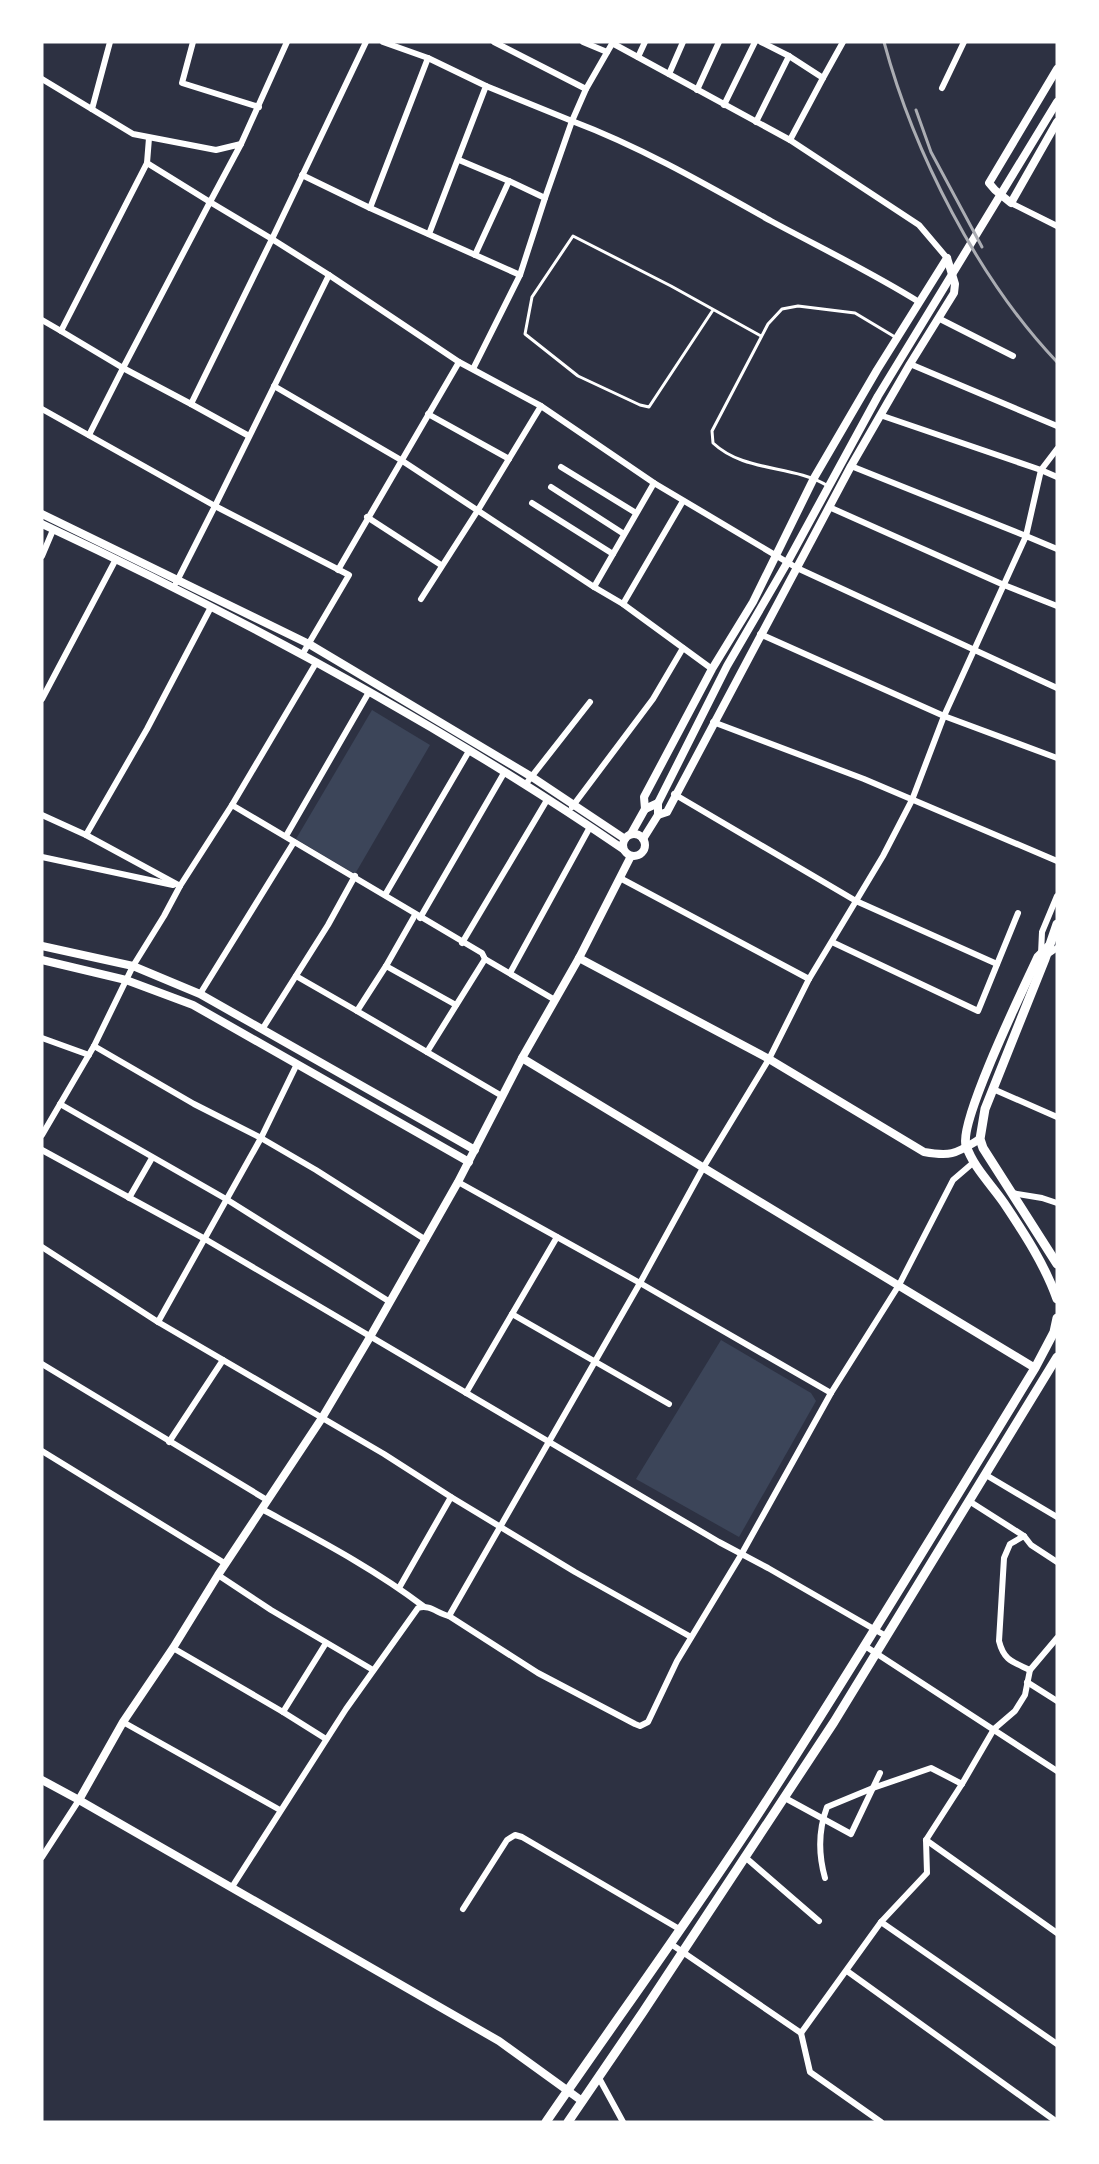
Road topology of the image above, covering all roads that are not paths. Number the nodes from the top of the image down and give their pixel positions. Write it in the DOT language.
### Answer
graph roads {
  1 [pos="110,42"];
  2 [pos="193,42"];
  3 [pos="287,42"];
  4 [pos="366,42"];
  5 [pos="382,42"];
  6 [pos="494,42"];
  7 [pos="583,42"];
  8 [pos="613,42"];
  9 [pos="645,42"];
  10 [pos="683,42"];
  11 [pos="719,42"];
  12 [pos="755,42"];
  13 [pos="761,42"];
  14 [pos="843,42"];
  15 [pos="964,42"];
  16 [pos="607,52"];
  17 [pos="789,56"];
  18 [pos="638,57"];
  19 [pos="428,58"];
  20 [pos="1057,69"];
  21 [pos="669,74"];
  22 [pos="823,78"];
  23 [pos="42,79"];
  24 [pos="486,86"];
  25 [pos="942,88"];
  26 [pos="586,89"];
  27 [pos="697,90"];
  28 [pos="1057,102"];
  29 [pos="724,105"];
  30 [pos="259,107"];
  31 [pos="92,109"];
  32 [pos="572,121"];
  33 [pos="756,122"];
  34 [pos="1057,122"];
  35 [pos="149,138"];
  36 [pos="790,140"];
  37 [pos="241,144"];
  38 [pos="459,160"];
  39 [pos="147,163"];
  40 [pos="302,175"];
  41 [pos="509,181"];
  42 [pos="544,198"];
  43 [pos="210,202"];
  44 [pos="1011,203"];
  45 [pos="370,208"];
  46 [pos="1057,226"];
  47 [pos="429,234"];
  48 [pos="272,239"];
  49 [pos="475,255"];
  50 [pos="946,258"];
  51 [pos="329,275"];
  52 [pos="520,275"];
  53 [pos="919,302"];
  54 [pos="713,310"];
  55 [pos="938,318"];
  56 [pos="42,320"];
  57 [pos="62,331"];
  58 [pos="761,336"];
  59 [pos="896,338"];
  60 [pos="1012,356"];
  61 [pos="459,362"];
  62 [pos="910,364"];
  63 [pos="123,368"];
  64 [pos="473,369"];
  65 [pos="274,386"];
  66 [pos="191,404"];
  67 [pos="541,406"];
  68 [pos="42,409"];
  69 [pos="428,414"];
  70 [pos="880,415"];
  71 [pos="1057,426"];
  72 [pos="89,435"];
  73 [pos="249,435"];
  74 [pos="1057,450"];
  75 [pos="509,459"];
  76 [pos="401,460"];
  77 [pos="851,466"];
  78 [pos="561,467"];
  79 [pos="1041,470"];
  80 [pos="1057,477"];
  81 [pos="814,478"];
  82 [pos="654,483"];
  83 [pos="551,487"];
  84 [pos="837,492"];
  85 [pos="683,501"];
  86 [pos="532,503"];
  87 [pos="215,506"];
  88 [pos="829,507"];
  89 [pos="478,510"];
  90 [pos="636,513"];
  91 [pos="42,514"];
  92 [pos="367,517"];
  93 [pos="42,524"];
  94 [pos="53,530"];
  95 [pos="624,534"];
  96 [pos="1026,536"];
  97 [pos="1057,549"];
  98 [pos="613,554"];
  99 [pos="42,556"];
  100 [pos="776,556"];
  101 [pos="116,559"];
  102 [pos="441,565"];
  103 [pos="797,568"];
  104 [pos="338,570"];
  105 [pos="178,579"];
  106 [pos="1004,585"];
  107 [pos="174,587"];
  108 [pos="594,587"];
  109 [pos="421,599"];
  110 [pos="623,604"];
  111 [pos="1057,606"];
  112 [pos="211,607"];
  113 [pos="760,634"];
  114 [pos="309,644"];
  115 [pos="683,648"];
  116 [pos="975,650"];
  117 [pos="302,655"];
  118 [pos="316,663"];
  119 [pos="711,669"];
  120 [pos="1057,688"];
  121 [pos="369,692"];
  122 [pos="42,699"];
  123 [pos="590,702"];
  124 [pos="944,716"];
  125 [pos="713,722"];
  126 [pos="469,750"];
  127 [pos="1057,758"];
  128 [pos="504,773"];
  129 [pos="532,777"];
  130 [pos="525,785"];
  131 [pos="675,794"];
  132 [pos="547,800"];
  133 [pos="912,800"];
  134 [pos="658,803"];
  135 [pos="232,805"];
  136 [pos="573,805"];
  137 [pos="645,809"];
  138 [pos="568,812"];
  139 [pos="42,814"];
  140 [pos="658,815"];
  141 [pos="590,826"];
  142 [pos="86,835"];
  143 [pos="286,836"];
  144 [pos="628,836"];
  145 [pos="643,839"];
  146 [pos="294,842"];
  147 [pos="623,849"];
  148 [pos="631,856"];
  149 [pos="42,857"];
  150 [pos="1057,861"];
  151 [pos="355,876"];
  152 [pos="620,878"];
  153 [pos="180,886"];
  154 [pos="385,895"];
  155 [pos="1057,896"];
  156 [pos="856,901"];
  157 [pos="1018,913"];
  158 [pos="417,916"];
  159 [pos="1057,924"];
  160 [pos="832,942"];
  161 [pos="462,943"];
  162 [pos="42,946"];
  163 [pos="1049,949"];
  164 [pos="579,958"];
  165 [pos="485,959"];
  166 [pos="42,960"];
  167 [pos="997,964"];
  168 [pos="133,966"];
  169 [pos="386,966"];
  170 [pos="510,973"];
  171 [pos="296,976"];
  172 [pos="809,979"];
  173 [pos="126,980"];
  174 [pos="200,994"];
  175 [pos="555,1000"];
  176 [pos="456,1005"];
  177 [pos="357,1011"];
  178 [pos="263,1028"];
  179 [pos="42,1038"];
  180 [pos="94,1046"];
  181 [pos="427,1052"];
  182 [pos="89,1055"];
  183 [pos="522,1058"];
  184 [pos="769,1059"];
  185 [pos="297,1064"];
  186 [pos="993,1089"];
  187 [pos="502,1096"];
  188 [pos="60,1104"];
  189 [pos="1057,1117"];
  190 [pos="42,1135"];
  191 [pos="261,1138"];
  192 [pos="980,1139"];
  193 [pos="967,1147"];
  194 [pos="42,1150"];
  195 [pos="475,1150"];
  196 [pos="152,1158"];
  197 [pos="469,1162"];
  198 [pos="974,1162"];
  199 [pos="703,1168"];
  200 [pos="458,1182"];
  201 [pos="1012,1193"];
  202 [pos="129,1198"];
  203 [pos="226,1199"];
  204 [pos="1057,1203"];
  205 [pos="557,1237"];
  206 [pos="205,1239"];
  207 [pos="426,1240"];
  208 [pos="42,1247"];
  209 [pos="1057,1264"];
  210 [pos="640,1283"];
  211 [pos="899,1285"];
  212 [pos="1057,1299"];
  213 [pos="390,1302"];
  214 [pos="512,1314"];
  215 [pos="1057,1318"];
  216 [pos="158,1322"];
  217 [pos="370,1337"];
  218 [pos="1057,1357"];
  219 [pos="223,1360"];
  220 [pos="596,1362"];
  221 [pos="42,1364"];
  222 [pos="1035,1368"];
  223 [pos="466,1393"];
  224 [pos="831,1393"];
  225 [pos="669,1404"];
  226 [pos="322,1418"];
  227 [pos="169,1442"];
  228 [pos="550,1442"];
  229 [pos="42,1451"];
  230 [pos="986,1475"];
  231 [pos="451,1497"];
  232 [pos="267,1500"];
  233 [pos="969,1501"];
  234 [pos="262,1509"];
  235 [pos="1057,1517"];
  236 [pos="499,1526"];
  237 [pos="1024,1536"];
  238 [pos="741,1555"];
  239 [pos="1057,1562"];
  240 [pos="226,1564"];
  241 [pos="218,1575"];
  242 [pos="399,1588"];
  243 [pos="423,1606"];
  244 [pos="449,1616"];
  245 [pos="875,1629"];
  246 [pos="886,1636"];
  247 [pos="691,1637"];
  248 [pos="1057,1638"];
  249 [pos="326,1643"];
  250 [pos="865,1646"];
  251 [pos="173,1648"];
  252 [pos="876,1652"];
  253 [pos="373,1670"];
  254 [pos="1030,1670"];
  255 [pos="1028,1682"];
  256 [pos="1057,1701"];
  257 [pos="283,1712"];
  258 [pos="123,1722"];
  259 [pos="994,1729"];
  260 [pos="326,1739"];
  261 [pos="1057,1771"];
  262 [pos="880,1773"];
  263 [pos="42,1780"];
  264 [pos="962,1784"];
  265 [pos="873,1788"];
  266 [pos="785,1798"];
  267 [pos="79,1800"];
  268 [pos="280,1810"];
  269 [pos="823,1818"];
  270 [pos="926,1840"];
  271 [pos="42,1857"];
  272 [pos="746,1857"];
  273 [pos="825,1878"];
  274 [pos="232,1887"];
  275 [pos="463,1909"];
  276 [pos="819,1921"];
  277 [pos="881,1922"];
  278 [pos="681,1930"];
  279 [pos="1057,1934"];
  280 [pos="671,1944"];
  281 [pos="683,1952"];
  282 [pos="847,1971"];
  283 [pos="801,2033"];
  284 [pos="1057,2044"];
  285 [pos="599,2078"];
  286 [pos="568,2090"];
  287 [pos="582,2101"];
  288 [pos="1057,2121"];
  289 [pos="546,2122"];
  290 [pos="568,2122"];
  291 [pos="623,2122"];
  292 [pos="881,2122"];
  1 -- 31 [label="street"];
  2 -- 30 [label="street"];
  3 -- 30 [label="street"];
  4 -- 40 [label="street"];
  5 -- 19 [label="street"];
  6 -- 26 [label="street"];
  7 -- 16 [label="street"];
  8 -- 16 [label="street"];
  8 -- 18 [label="street"];
  9 -- 18 [label="street"];
  10 -- 21 [label="street"];
  11 -- 27 [label="street"];
  12 -- 29 [label="street"];
  13 -- 17 [label="street"];
  14 -- 22 [label="street"];
  15 -- 25 [label="street"];
  16 -- 26 [label="street"];
  17 -- 22 [label="street"];
  17 -- 33 [label="street"];
  18 -- 21 [label="street"];
  19 -- 24 [label="street"];
  19 -- 45 [label="street"];
  20 -- 44 [label="street"];
  21 -- 27 [label="street"];
  22 -- 36 [label="street"];
  23 -- 31 [label="street"];
  24 -- 32 [label="street"];
  24 -- 38 [label="street"];
  26 -- 32 [label="street"];
  27 -- 29 [label="street"];
  28 -- 134 [label="main road"];
  29 -- 33 [label="street"];
  30 -- 37 [label="street"];
  31 -- 35 [label="street"];
  32 -- 42 [label="street"];
  32 -- 53 [label="street"];
  33 -- 36 [label="street"];
  34 -- 44 [label="street"];
  35 -- 37 [label="street"];
  35 -- 39 [label="street"];
  36 -- 50 [label="street"];
  37 -- 43 [label="street"];
  38 -- 41 [label="street"];
  38 -- 47 [label="street"];
  39 -- 43 [label="street"];
  39 -- 57 [label="street"];
  40 -- 45 [label="street"];
  40 -- 48 [label="street"];
  41 -- 42 [label="street"];
  41 -- 49 [label="street"];
  42 -- 52 [label="street"];
  43 -- 48 [label="street"];
  43 -- 63 [label="street"];
  44 -- 46 [label="street"];
  45 -- 47 [label="street"];
  47 -- 49 [label="street"];
  48 -- 51 [label="street"];
  48 -- 66 [label="street"];
  49 -- 52 [label="street"];
  50 -- 53 [label="street"];
  50 -- 55 [label="street"];
  51 -- 61 [label="street"];
  51 -- 65 [label="street"];
  52 -- 64 [label="street"];
  53 -- 59 [label="street"];
  54 -- 54 [label="lane"];
  54 -- 58 [label="lane"];
  55 -- 60 [label="street"];
  55 -- 62 [label="street"];
  56 -- 57 [label="street"];
  57 -- 63 [label="street"];
  58 -- 59 [label="lane"];
  58 -- 81 [label="lane"];
  59 -- 81 [label="street"];
  61 -- 64 [label="street"];
  61 -- 69 [label="street"];
  62 -- 70 [label="street"];
  62 -- 71 [label="street"];
  63 -- 66 [label="street"];
  63 -- 72 [label="street"];
  64 -- 67 [label="street"];
  65 -- 73 [label="street"];
  65 -- 76 [label="street"];
  66 -- 73 [label="street"];
  67 -- 75 [label="street"];
  67 -- 82 [label="street"];
  68 -- 72 [label="street"];
  69 -- 75 [label="street"];
  69 -- 76 [label="street"];
  70 -- 77 [label="street"];
  70 -- 79 [label="street"];
  72 -- 87 [label="street"];
  73 -- 87 [label="street"];
  74 -- 79 [label="street"];
  75 -- 89 [label="street"];
  76 -- 89 [label="street"];
  76 -- 92 [label="street"];
  77 -- 84 [label="street"];
  77 -- 96 [label="street"];
  78 -- 90 [label="street"];
  79 -- 80 [label="street"];
  79 -- 96 [label="street"];
  81 -- 84 [label="lane"];
  81 -- 100 [label="street"];
  82 -- 85 [label="street"];
  82 -- 90 [label="street"];
  83 -- 95 [label="street"];
  84 -- 88 [label="street"];
  85 -- 100 [label="street"];
  85 -- 110 [label="street"];
  86 -- 98 [label="street"];
  87 -- 104 [label="street"];
  87 -- 105 [label="street"];
  88 -- 103 [label="street"];
  88 -- 106 [label="street"];
  89 -- 102 [label="street"];
  89 -- 108 [label="street"];
  90 -- 95 [label="street"];
  91 -- 105 [label="street"];
  92 -- 102 [label="street"];
  92 -- 104 [label="street"];
  93 -- 94 [label="street"];
  94 -- 99 [label="street"];
  94 -- 101 [label="street"];
  95 -- 98 [label="street"];
  96 -- 97 [label="street"];
  96 -- 106 [label="street"];
  98 -- 108 [label="street"];
  100 -- 103 [label="street"];
  100 -- 119 [label="street"];
  101 -- 107 [label="street"];
  101 -- 122 [label="street"];
  102 -- 109 [label="street"];
  103 -- 113 [label="street"];
  103 -- 116 [label="street"];
  104 -- 114 [label="street"];
  105 -- 107 [label="street"];
  105 -- 114 [label="street"];
  106 -- 111 [label="street"];
  106 -- 116 [label="street"];
  107 -- 112 [label="street"];
  108 -- 110 [label="street"];
  110 -- 115 [label="street"];
  112 -- 117 [label="street"];
  112 -- 142 [label="street"];
  113 -- 124 [label="street"];
  113 -- 125 [label="street"];
  114 -- 117 [label="street"];
  114 -- 129 [label="street"];
  115 -- 119 [label="street"];
  115 -- 136 [label="street"];
  116 -- 120 [label="street"];
  116 -- 124 [label="street"];
  117 -- 118 [label="street"];
  118 -- 121 [label="street"];
  118 -- 135 [label="street"];
  119 -- 137 [label="street"];
  121 -- 126 [label="street"];
  121 -- 143 [label="street"];
  123 -- 129 [label="street"];
  124 -- 127 [label="street"];
  124 -- 133 [label="street"];
  125 -- 131 [label="street"];
  125 -- 133 [label="street"];
  126 -- 128 [label="street"];
  126 -- 154 [label="street"];
  128 -- 130 [label="street"];
  128 -- 158 [label="street"];
  129 -- 130 [label="street"];
  129 -- 136 [label="street"];
  130 -- 132 [label="street"];
  131 -- 140 [label="street"];
  131 -- 156 [label="street"];
  132 -- 138 [label="street"];
  132 -- 161 [label="street"];
  133 -- 150 [label="street"];
  133 -- 156 [label="street"];
  134 -- 137 [label="main road"];
  134 -- 140 [label="main road"];
  135 -- 143 [label="street"];
  135 -- 153 [label="street"];
  136 -- 138 [label="street"];
  136 -- 144 [label="street"];
  137 -- 144 [label="main road"];
  138 -- 141 [label="street"];
  139 -- 142 [label="street"];
  140 -- 145 [label="main road"];
  141 -- 147 [label="street"];
  141 -- 170 [label="street"];
  142 -- 153 [label="street"];
  143 -- 146 [label="street"];
  144 -- 145 [label="main road"];
  144 -- 147 [label="main road"];
  145 -- 148 [label="main road"];
  146 -- 151 [label="street"];
  146 -- 174 [label="street"];
  147 -- 148 [label="main road"];
  148 -- 152 [label="main road"];
  149 -- 153 [label="street"];
  151 -- 154 [label="street"];
  151 -- 171 [label="street"];
  152 -- 164 [label="main road"];
  152 -- 172 [label="street"];
  153 -- 168 [label="street"];
  154 -- 158 [label="street"];
  155 -- 163 [label="street"];
  156 -- 160 [label="street"];
  156 -- 167 [label="street"];
  157 -- 167 [label="street"];
  158 -- 161 [label="street"];
  158 -- 169 [label="street"];
  159 -- 163 [label="highway"];
  160 -- 167 [label="street"];
  160 -- 172 [label="street"];
  161 -- 165 [label="street"];
  162 -- 168 [label="street"];
  163 -- 186 [label="highway"];
  163 -- 193 [label="highway"];
  164 -- 175 [label="main road"];
  164 -- 184 [label="street"];
  165 -- 170 [label="street"];
  165 -- 176 [label="street"];
  166 -- 173 [label="street"];
  168 -- 173 [label="street"];
  168 -- 174 [label="street"];
  169 -- 176 [label="street"];
  169 -- 177 [label="street"];
  170 -- 175 [label="street"];
  171 -- 177 [label="street"];
  171 -- 178 [label="street"];
  172 -- 184 [label="street"];
  173 -- 180 [label="street"];
  173 -- 185 [label="street"];
  174 -- 178 [label="street"];
  175 -- 183 [label="main road"];
  176 -- 181 [label="street"];
  177 -- 181 [label="street"];
  178 -- 195 [label="street"];
  179 -- 182 [label="street"];
  180 -- 182 [label="street"];
  180 -- 191 [label="street"];
  181 -- 187 [label="street"];
  182 -- 188 [label="street"];
  183 -- 187 [label="main road"];
  183 -- 199 [label="street"];
  184 -- 193 [label="street"];
  184 -- 199 [label="street"];
  185 -- 191 [label="street"];
  185 -- 197 [label="street"];
  186 -- 189 [label="street"];
  186 -- 192 [label="highway"];
  187 -- 195 [label="main road"];
  188 -- 190 [label="street"];
  188 -- 196 [label="street"];
  191 -- 203 [label="street"];
  191 -- 207 [label="street"];
  192 -- 193 [label="street"];
  192 -- 201 [label="highway"];
  193 -- 198 [label="highway"];
  194 -- 202 [label="street"];
  195 -- 197 [label="main road"];
  196 -- 202 [label="street"];
  196 -- 203 [label="street"];
  197 -- 200 [label="main road"];
  198 -- 211 [label="street"];
  198 -- 212 [label="highway"];
  199 -- 210 [label="street"];
  199 -- 211 [label="street"];
  200 -- 205 [label="street"];
  200 -- 207 [label="main road"];
  201 -- 204 [label="street"];
  201 -- 209 [label="highway"];
  202 -- 206 [label="street"];
  203 -- 206 [label="street"];
  203 -- 213 [label="street"];
  205 -- 210 [label="street"];
  205 -- 214 [label="street"];
  206 -- 216 [label="street"];
  206 -- 217 [label="street"];
  207 -- 213 [label="main road"];
  208 -- 216 [label="street"];
  210 -- 220 [label="street"];
  210 -- 224 [label="street"];
  211 -- 222 [label="street"];
  211 -- 224 [label="street"];
  213 -- 217 [label="main road"];
  214 -- 220 [label="street"];
  214 -- 223 [label="street"];
  215 -- 222 [label="highway"];
  216 -- 219 [label="street"];
  217 -- 223 [label="street"];
  217 -- 226 [label="main road"];
  218 -- 230 [label="highway"];
  219 -- 226 [label="street"];
  219 -- 227 [label="street"];
  220 -- 225 [label="street"];
  220 -- 228 [label="street"];
  221 -- 227 [label="street"];
  222 -- 245 [label="highway"];
  223 -- 228 [label="street"];
  224 -- 238 [label="street"];
  226 -- 231 [label="street"];
  226 -- 232 [label="main road"];
  227 -- 232 [label="street"];
  228 -- 236 [label="street"];
  228 -- 238 [label="street"];
  229 -- 240 [label="street"];
  230 -- 233 [label="highway"];
  230 -- 235 [label="street"];
  231 -- 236 [label="street"];
  231 -- 242 [label="street"];
  232 -- 234 [label="main road"];
  233 -- 237 [label="street"];
  233 -- 246 [label="highway"];
  234 -- 240 [label="main road"];
  234 -- 242 [label="street"];
  236 -- 244 [label="street"];
  236 -- 247 [label="street"];
  237 -- 239 [label="street"];
  237 -- 254 [label="street"];
  238 -- 245 [label="street"];
  238 -- 247 [label="street"];
  240 -- 241 [label="main road"];
  241 -- 249 [label="street"];
  241 -- 251 [label="main road"];
  242 -- 243 [label="street"];
  243 -- 244 [label="street"];
  243 -- 253 [label="street"];
  244 -- 247 [label="street"];
  245 -- 246 [label="street"];
  245 -- 250 [label="highway"];
  246 -- 252 [label="highway"];
  248 -- 254 [label="street"];
  249 -- 253 [label="street"];
  249 -- 257 [label="street"];
  250 -- 252 [label="street"];
  250 -- 278 [label="highway"];
  251 -- 257 [label="street"];
  251 -- 258 [label="main road"];
  252 -- 259 [label="street"];
  252 -- 266 [label="highway"];
  253 -- 260 [label="street"];
  254 -- 255 [label="street"];
  255 -- 256 [label="street"];
  255 -- 259 [label="street"];
  257 -- 260 [label="street"];
  258 -- 267 [label="main road"];
  258 -- 268 [label="street"];
  259 -- 261 [label="street"];
  259 -- 264 [label="street"];
  260 -- 268 [label="street"];
  262 -- 265 [label="street"];
  263 -- 267 [label="street"];
  264 -- 265 [label="street"];
  264 -- 270 [label="street"];
  265 -- 269 [label="street"];
  265 -- 269 [label="street"];
  266 -- 269 [label="street"];
  266 -- 272 [label="highway"];
  267 -- 271 [label="street"];
  267 -- 274 [label="main road"];
  268 -- 274 [label="street"];
  269 -- 273 [label="street"];
  270 -- 277 [label="street"];
  270 -- 279 [label="street"];
  272 -- 276 [label="street"];
  272 -- 281 [label="highway"];
  274 -- 286 [label="main road"];
  275 -- 278 [label="street"];
  277 -- 282 [label="street"];
  277 -- 284 [label="street"];
  278 -- 280 [label="highway"];
  280 -- 281 [label="street"];
  280 -- 286 [label="highway"];
  281 -- 283 [label="street"];
  281 -- 285 [label="highway"];
  282 -- 283 [label="street"];
  282 -- 288 [label="street"];
  283 -- 292 [label="street"];
  285 -- 287 [label="highway"];
  285 -- 291 [label="street"];
  286 -- 287 [label="main road"];
  286 -- 289 [label="highway"];
  287 -- 290 [label="highway"];
}
